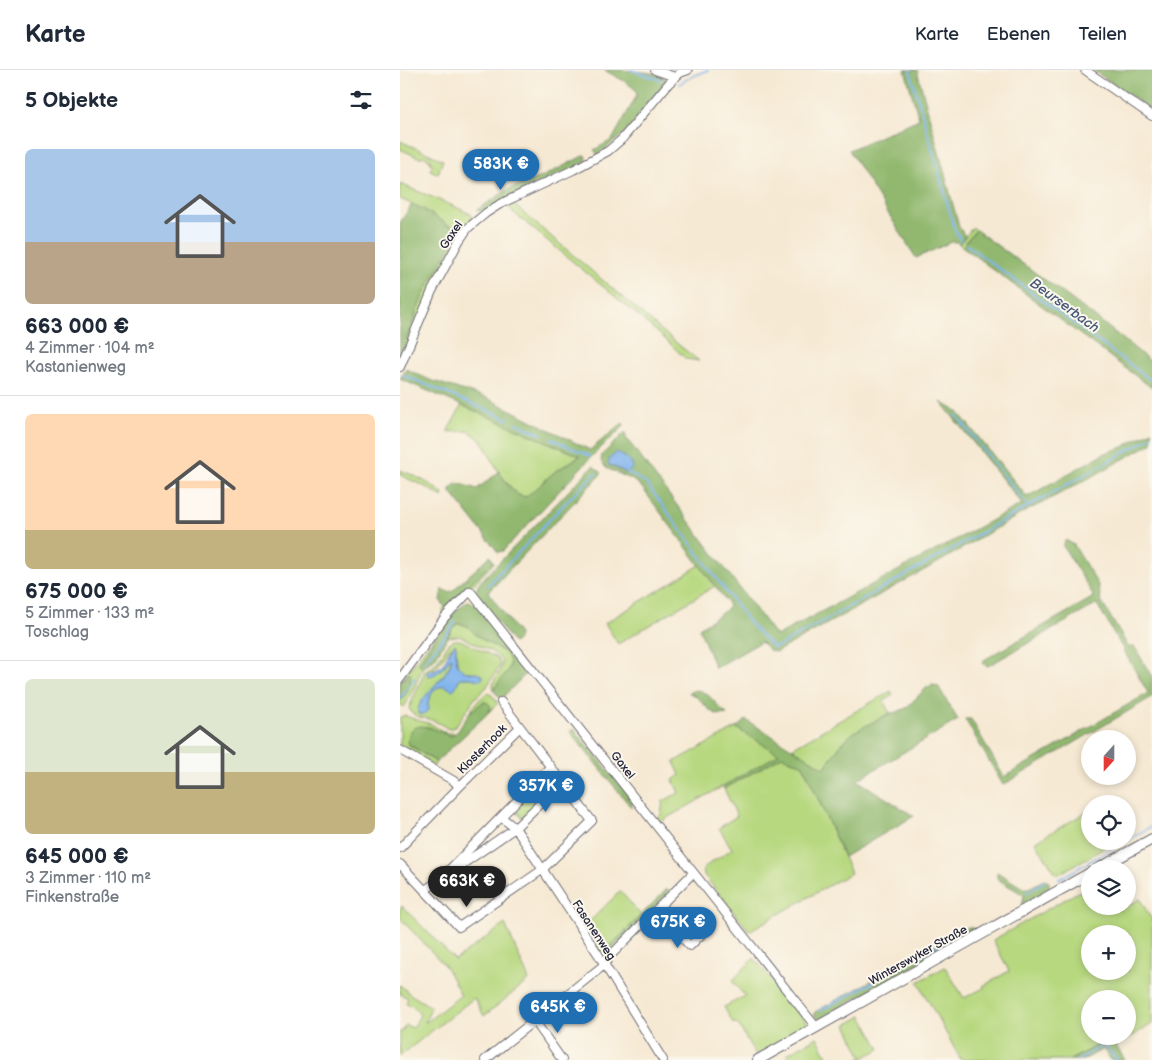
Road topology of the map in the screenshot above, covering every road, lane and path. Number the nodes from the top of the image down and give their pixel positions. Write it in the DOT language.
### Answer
graph roads {
  1 [pos="655,70"];
  2 [pos="688,70"];
  3 [pos="1085,70"];
  4 [pos="675,77"];
  5 [pos="1152,116"];
  6 [pos="400,367"];
  7 [pos="400,679"];
  8 [pos="501,702"];
  9 [pos="520,727"];
  10 [pos="400,750"];
  11 [pos="550,767"];
  12 [pos="562,782"];
  13 [pos="459,787"];
  14 [pos="501,817"];
  15 [pos="515,828"];
  16 [pos="1152,839"];
  17 [pos="400,848"];
  18 [pos="1114,860"];
  19 [pos="400,864"];
  20 [pos="542,870"];
  21 [pos="693,873"];
  22 [pos="1081,878"];
  23 [pos="438,882"];
  24 [pos="425,890"];
  25 [pos="656,910"];
  26 [pos="704,932"];
  27 [pos="604,966"];
  28 [pos="534,1020"];
  29 [pos="816,1027"];
  30 [pos="485,1060"];
  31 [pos="562,1060"];
  32 [pos="663,1060"];
  33 [pos="758,1060"];
  1 -- 4 [label="street"];
  2 -- 4 [label="street, Gaxel"];
  3 -- 5 [label="street"];
  4 -- 6 [label="street, Gaxel"];
  7 -- 21 [label="street, Gaxel"];
  8 -- 9 [label="street, Klosterhook"];
  9 -- 11 [label="street, Klosterhook"];
  9 -- 13 [label="street, Klosterhook"];
  10 -- 13 [label="street"];
  11 -- 12 [label="street, Klosterhook"];
  11 -- 14 [label="street"];
  12 -- 15 [label="street"];
  12 -- 20 [label="street, Klosterhook"];
  13 -- 17 [label="street, Klosterhook"];
  14 -- 15 [label="street, Fasanenweg"];
  14 -- 23 [label="street"];
  15 -- 20 [label="street, Fasanenweg"];
  15 -- 23 [label="street"];
  16 -- 18 [label="street"];
  19 -- 24 [label="street"];
  20 -- 24 [label="street"];
  20 -- 27 [label="street, Fasanenweg"];
  21 -- 25 [label="street"];
  21 -- 29 [label="street, Gaxel"];
  22 -- 29 [label="street, Winterswyker Straße"];
  23 -- 24 [label="street"];
  25 -- 26 [label="street"];
  25 -- 27 [label="street"];
  27 -- 28 [label="street"];
  27 -- 32 [label="street, Fasanenweg"];
  28 -- 30 [label="street"];
  28 -- 31 [label="street"];
  29 -- 33 [label="street, Winterswyker Straße"];
}
